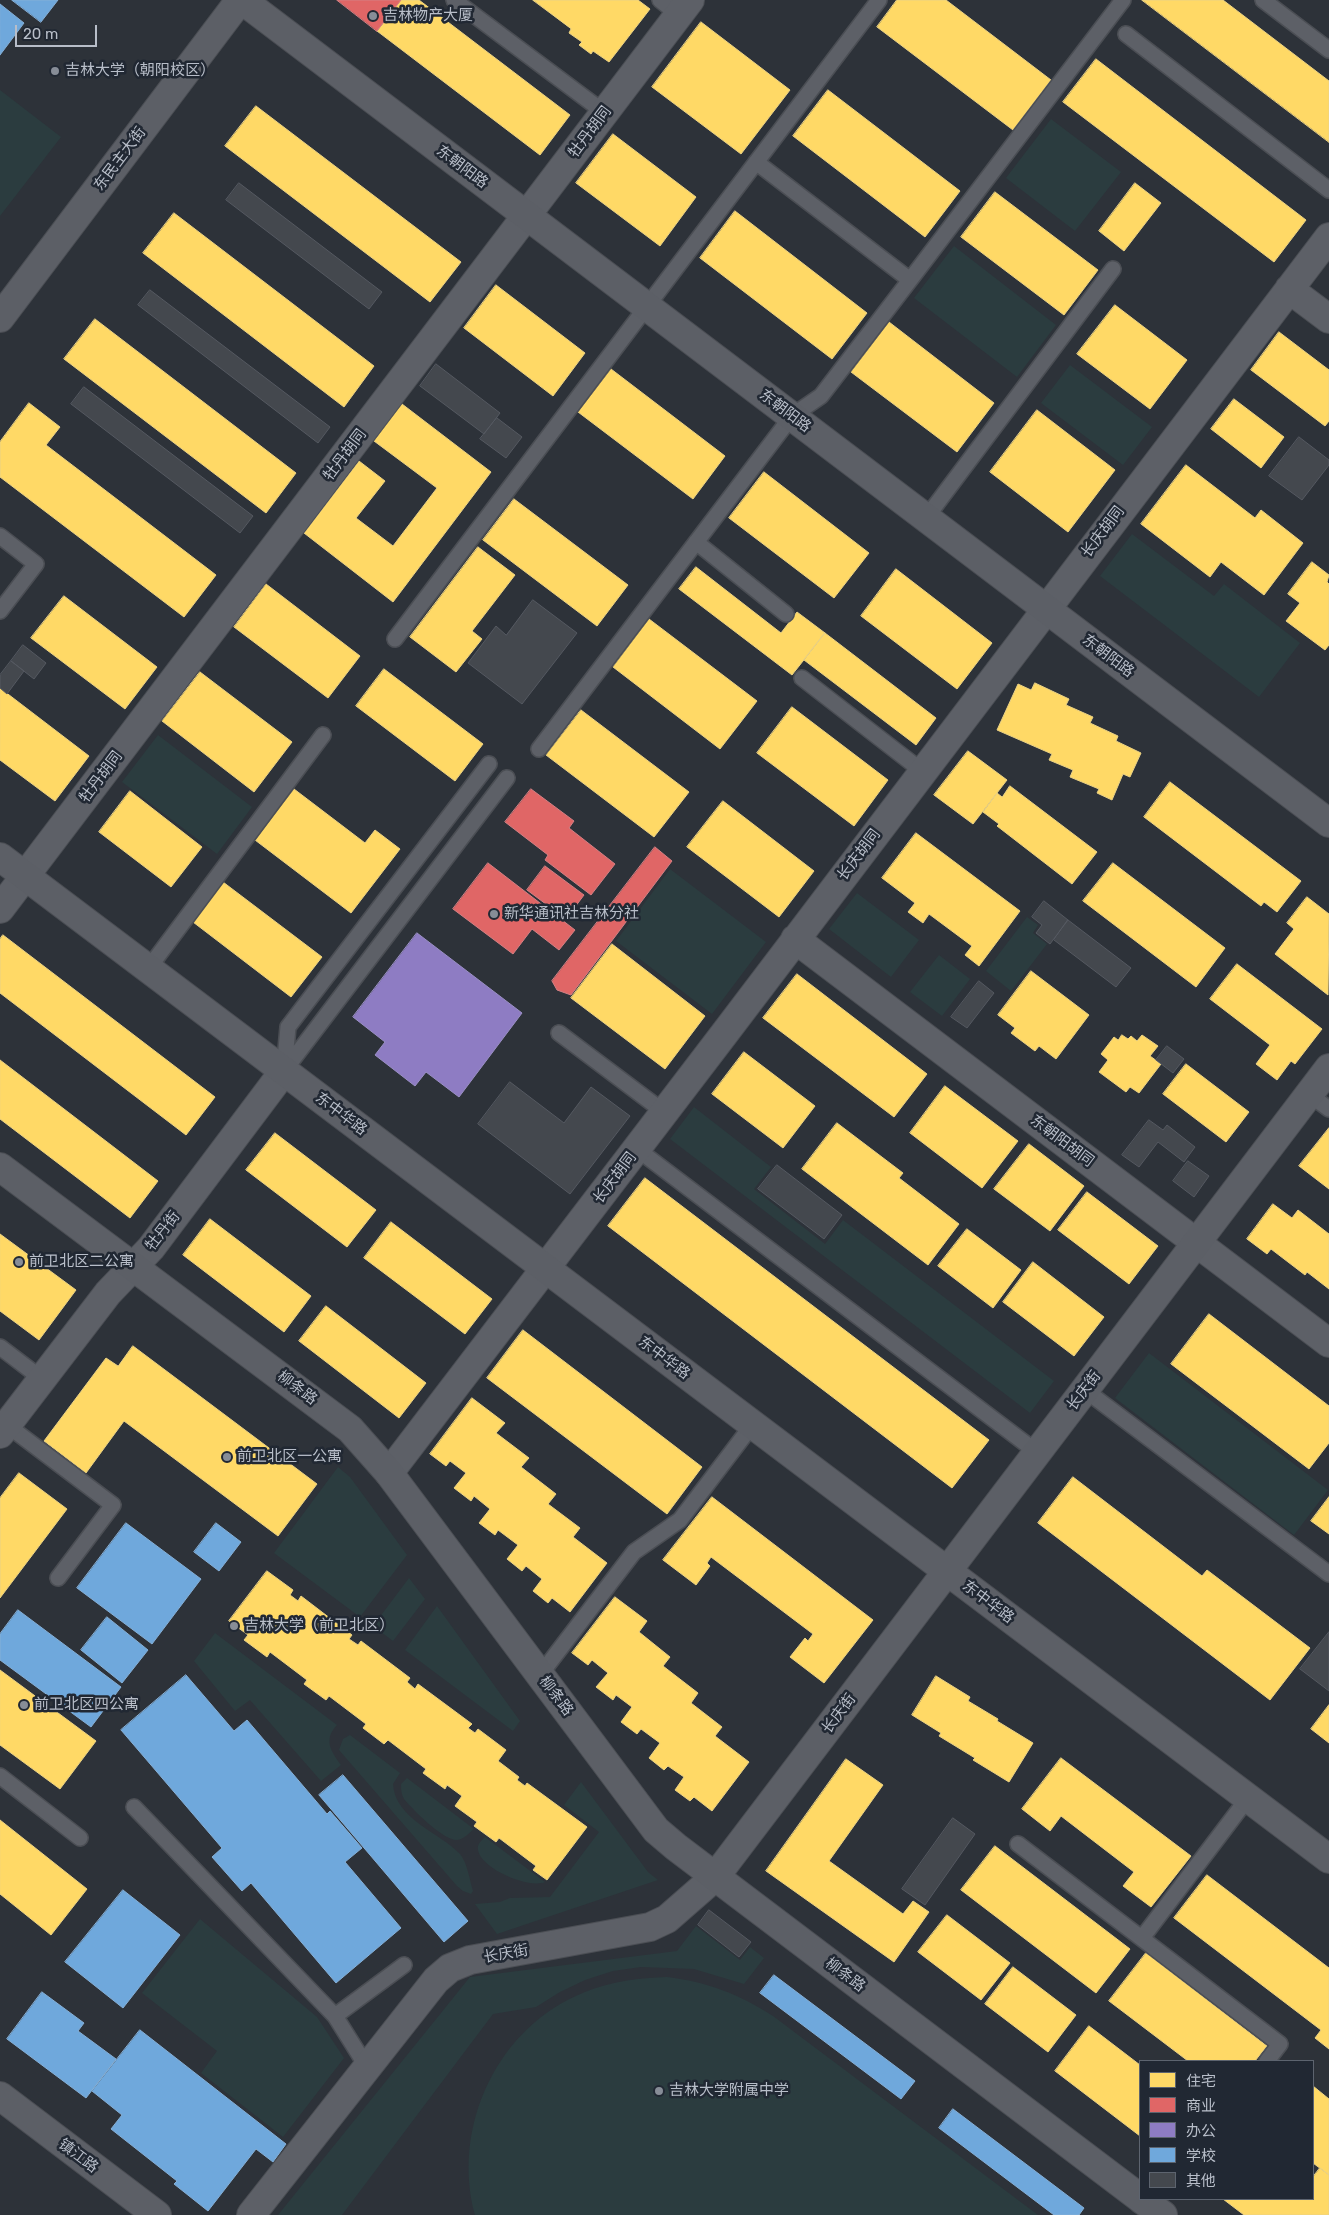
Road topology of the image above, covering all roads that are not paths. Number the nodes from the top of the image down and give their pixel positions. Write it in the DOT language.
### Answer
graph roads {
  1 [pos="241,0"];
  2 [pos="454,0"];
  3 [pos="879,0"];
  4 [pos="1123,0"];
  5 [pos="1263,0"];
  6 [pos="676,5"];
  7 [pos="1126,34"];
  8 [pos="1329,50"];
  9 [pos="605,113"];
  10 [pos="756,162"];
  11 [pos="1329,190"];
  12 [pos="527,216"];
  13 [pos="1329,237"];
  14 [pos="1113,269"];
  15 [pos="910,280"];
  16 [pos="1289,289"];
  17 [pos="646,306"];
  18 [pos="0,318"];
  19 [pos="1329,319"];
  20 [pos="792,416"];
  21 [pos="926,518"];
  22 [pos="0,536"];
  23 [pos="696,542"];
  24 [pos="1045,608"];
  25 [pos="0,611"];
  26 [pos="786,614"];
  27 [pos="395,639"];
  28 [pos="802,678"];
  29 [pos="323,735"];
  30 [pos="539,749"];
  31 [pos="489,764"];
  32 [pos="922,770"];
  33 [pos="507,778"];
  34 [pos="1329,823"];
  35 [pos="0,857"];
  36 [pos="26,876"];
  37 [pos="0,909"];
  38 [pos="795,939"];
  39 [pos="148,969"];
  40 [pos="559,1033"];
  41 [pos="1329,1068"];
  42 [pos="284,1071"];
  43 [pos="1319,1102"];
  44 [pos="664,1112"];
  45 [pos="637,1149"];
  46 [pos="0,1167"];
  47 [pos="1197,1242"];
  48 [pos="133,1266"];
  49 [pos="546,1269"];
  50 [pos="1329,1343"];
  51 [pos="0,1347"];
  52 [pos="42,1379"];
  53 [pos="1085,1390"];
  54 [pos="753,1424"];
  55 [pos="3,1430"];
  56 [pos="1038,1453"];
  57 [pos="389,1473"];
  58 [pos="948,1572"];
  59 [pos="1329,1574"];
  60 [pos="58,1578"];
  61 [pos="540,1675"];
  62 [pos="0,1776"];
  63 [pos="1248,1798"];
  64 [pos="134,1807"];
  65 [pos="80,1838"];
  66 [pos="1018,1844"];
  67 [pos="1329,1859"];
  68 [pos="715,1877"];
  69 [pos="1142,1938"];
  70 [pos="404,1965"];
  71 [pos="335,2016"];
  72 [pos="1267,2060"];
  73 [pos="367,2068"];
  74 [pos="0,2096"];
  75 [pos="1139,2195"];
  76 [pos="157,2215"];
  77 [pos="251,2215"];
  1 -- 12 [label="street, 东朝阳路"];
  1 -- 18 [label="street, 东民主大街"];
  2 -- 9 [label="lane"];
  3 -- 10 [label="lane"];
  4 -- 15 [label="lane"];
  5 -- 8 [label="lane"];
  6 -- 9 [label="street, 牡丹胡同"];
  7 -- 11 [label="lane"];
  9 -- 12 [label="street, 牡丹胡同"];
  10 -- 15 [label="lane"];
  10 -- 17 [label="lane"];
  12 -- 17 [label="street, 东朝阳路"];
  12 -- 36 [label="street, 牡丹胡同"];
  13 -- 16 [label="street, 长庆胡同"];
  14 -- 21 [label="lane"];
  15 -- 20 [label="lane"];
  16 -- 19 [label="street"];
  16 -- 24 [label="street, 长庆胡同"];
  17 -- 20 [label="street, 东朝阳路"];
  17 -- 27 [label="lane"];
  20 -- 21 [label="street, 东朝阳路"];
  20 -- 23 [label="lane"];
  21 -- 24 [label="street, 东朝阳路"];
  22 -- 25 [label="lane"];
  23 -- 26 [label="lane"];
  23 -- 30 [label="lane"];
  24 -- 32 [label="street, 长庆胡同"];
  24 -- 34 [label="street, 东朝阳路"];
  28 -- 32 [label="lane"];
  29 -- 39 [label="lane"];
  31 -- 42 [label="lane"];
  32 -- 38 [label="street, 长庆胡同"];
  33 -- 42 [label="lane"];
  35 -- 36 [label="street, 东中华路"];
  36 -- 37 [label="street, 牡丹胡同"];
  36 -- 39 [label="street, 东中华路"];
  38 -- 44 [label="street, 长庆胡同"];
  38 -- 47 [label="street, 东朝阳胡同"];
  39 -- 42 [label="street, 东中华路"];
  40 -- 44 [label="lane"];
  41 -- 43 [label="street, 长庆街"];
  42 -- 48 [label="street, 牡丹街"];
  42 -- 49 [label="street, 东中华路"];
  43 -- 47 [label="street, 长庆街"];
  44 -- 45 [label="street, 长庆胡同"];
  45 -- 49 [label="street, 长庆胡同"];
  45 -- 56 [label="lane"];
  46 -- 48 [label="street, 柳条路"];
  47 -- 50 [label="street, 东朝阳胡同"];
  47 -- 53 [label="street, 长庆街"];
  48 -- 52 [label="street, 牡丹街"];
  48 -- 57 [label="street, 柳条路"];
  49 -- 54 [label="street, 东中华路"];
  49 -- 57 [label="street, 长庆胡同"];
  51 -- 52 [label="lane"];
  52 -- 55 [label="street, 牡丹街"];
  53 -- 56 [label="street, 长庆街"];
  53 -- 59 [label="lane"];
  54 -- 58 [label="street, 东中华路"];
  54 -- 61 [label="lane"];
  55 -- 60 [label="lane"];
  56 -- 58 [label="street, 长庆街"];
  57 -- 61 [label="street, 柳条路"];
  58 -- 63 [label="street, 东中华路"];
  58 -- 68 [label="street, 长庆街"];
  61 -- 68 [label="street, 柳条路"];
  62 -- 65 [label="lane"];
  63 -- 67 [label="street, 东中华路"];
  63 -- 69 [label="lane"];
  64 -- 71 [label="lane"];
  66 -- 69 [label="lane"];
  68 -- 73 [label="street, 长庆街"];
  68 -- 75 [label="street, 柳条路"];
  69 -- 72 [label="lane"];
  70 -- 71 [label="lane"];
  71 -- 73 [label="lane"];
  73 -- 77 [label="street, 长庆街"];
  74 -- 76 [label="street, 镇江路"];
}
